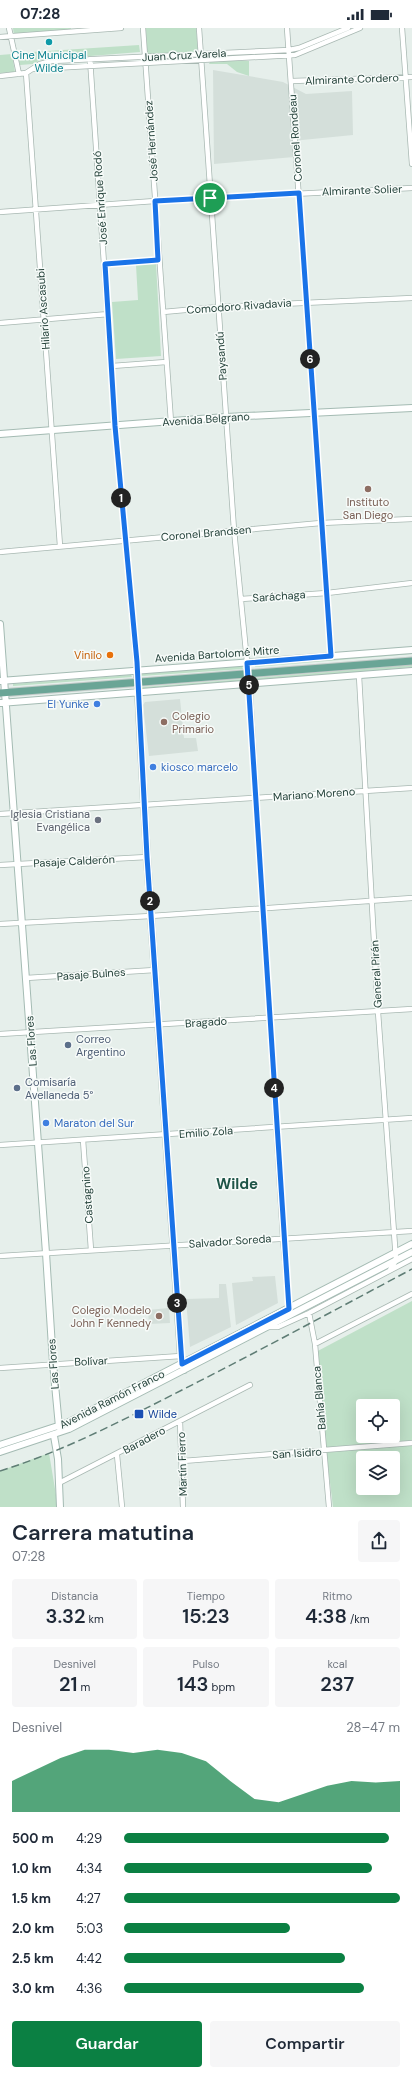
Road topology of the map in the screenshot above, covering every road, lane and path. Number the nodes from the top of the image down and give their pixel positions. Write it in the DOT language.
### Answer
graph roads {
  1 [pos="9,28"];
  2 [pos="121,28"];
  3 [pos="143,28"];
  4 [pos="199,28"];
  5 [pos="287,28"];
  6 [pos="348,28"];
  7 [pos="360,28"];
  8 [pos="402,28"];
  9 [pos="10,36"];
  10 [pos="0,37"];
  11 [pos="201,53"];
  12 [pos="289,53"];
  13 [pos="146,59"];
  14 [pos="201,59"];
  15 [pos="90,62"];
  16 [pos="26,73"];
  17 [pos="19,74"];
  18 [pos="0,76"];
  19 [pos="406,77"];
  20 [pos="412,77"];
  21 [pos="292,81"];
  22 [pos="412,164"];
  23 [pos="412,188"];
  24 [pos="299,193"];
  25 [pos="210,198"];
  26 [pos="155,201"];
  27 [pos="100,205"];
  28 [pos="36,210"];
  29 [pos="0,212"];
  30 [pos="158,260"];
  31 [pos="105,264"];
  32 [pos="412,298"];
  33 [pos="306,302"];
  34 [pos="218,307"];
  35 [pos="163,312"];
  36 [pos="109,314"];
  37 [pos="43,320"];
  38 [pos="0,323"];
  39 [pos="166,362"];
  40 [pos="112,366"];
  41 [pos="412,408"];
  42 [pos="314,413"];
  43 [pos="226,418"];
  44 [pos="171,422"];
  45 [pos="115,426"];
  46 [pos="51,430"];
  47 [pos="0,434"];
  48 [pos="412,519"];
  49 [pos="321,523"];
  50 [pos="234,530"];
  51 [pos="124,540"];
  52 [pos="60,546"];
  53 [pos="0,552"];
  54 [pos="412,583"];
  55 [pos="326,593"];
  56 [pos="241,599"];
  57 [pos="0,624"];
  58 [pos="412,650"];
  59 [pos="331,656"];
  60 [pos="412,661"];
  61 [pos="247,663"];
  62 [pos="137,671"];
  63 [pos="412,671"];
  64 [pos="248,673"];
  65 [pos="359,676"];
  66 [pos="2,681"];
  67 [pos="137,682"];
  68 [pos="249,685"];
  69 [pos="2,693"];
  70 [pos="137,693"];
  71 [pos="3,703"];
  72 [pos="412,788"];
  73 [pos="365,790"];
  74 [pos="255,799"];
  75 [pos="146,804"];
  76 [pos="15,813"];
  77 [pos="0,814"];
  78 [pos="147,857"];
  79 [pos="18,864"];
  80 [pos="0,865"];
  81 [pos="412,898"];
  82 [pos="372,900"];
  83 [pos="262,908"];
  84 [pos="151,916"];
  85 [pos="22,922"];
  86 [pos="0,924"];
  87 [pos="155,970"];
  88 [pos="26,978"];
  89 [pos="412,1009"];
  90 [pos="378,1012"];
  91 [pos="269,1018"];
  92 [pos="159,1025"];
  93 [pos="30,1032"];
  94 [pos="0,1034"];
  95 [pos="412,1118"];
  96 [pos="386,1120"];
  97 [pos="277,1128"];
  98 [pos="165,1135"];
  99 [pos="83,1140"];
  100 [pos="37,1144"];
  101 [pos="0,1145"];
  102 [pos="412,1230"];
  103 [pos="394,1232"];
  104 [pos="283,1238"];
  105 [pos="412,1244"];
  106 [pos="173,1245"];
  107 [pos="91,1250"];
  108 [pos="412,1252"];
  109 [pos="46,1253"];
  110 [pos="395,1253"];
  111 [pos="0,1256"];
  112 [pos="412,1259"];
  113 [pos="396,1260"];
  114 [pos="390,1270"];
  115 [pos="412,1294"];
  116 [pos="289,1309"];
  117 [pos="309,1313"];
  118 [pos="264,1328"];
  119 [pos="315,1344"];
  120 [pos="181,1356"];
  121 [pos="53,1363"];
  122 [pos="183,1367"];
  123 [pos="0,1368"];
  124 [pos="250,1385"];
  125 [pos="180,1421"];
  126 [pos="59,1427"];
  127 [pos="54,1436"];
  128 [pos="412,1443"];
  129 [pos="0,1445"];
  130 [pos="324,1451"];
  131 [pos="0,1452"];
  132 [pos="117,1455"];
  133 [pos="182,1461"];
  134 [pos="59,1483"];
  135 [pos="60,1507"];
  136 [pos="122,1507"];
  137 [pos="183,1507"];
  138 [pos="329,1507"];
  1 -- 9 [label="street"];
  2 -- 9 [label="street"];
  3 -- 13 [label="street, José Hernández"];
  4 -- 11 [label="street, Paysandú"];
  5 -- 12 [label="street, Coronel Rondeau"];
  6 -- 12 [label="street, Juan Cruz Varela"];
  7 -- 12 [label="street"];
  8 -- 19 [label="street"];
  9 -- 10 [label="street"];
  9 -- 17 [label="street"];
  11 -- 12 [label="street, Juan Cruz Varela"];
  11 -- 13 [label="street, Juan Cruz Varela"];
  11 -- 14 [label="street, Paysandú"];
  12 -- 14 [label="street"];
  12 -- 21 [label="street, Coronel Rondeau"];
  13 -- 14 [label="street"];
  13 -- 15 [label="street, Juan Cruz Varela"];
  13 -- 26 [label="street, José Hernández"];
  14 -- 25 [label="street, Paysandú"];
  15 -- 16 [label="street, Juan Cruz Varela"];
  15 -- 27 [label="street, José Enrique Rodó"];
  16 -- 17 [label="street, Juan Cruz Varela"];
  16 -- 28 [label="street, Hilario Ascasubi"];
  17 -- 18 [label="street"];
  19 -- 20 [label="street, Almirante Cordero"];
  19 -- 21 [label="street, Almirante Cordero"];
  19 -- 22 [label="street"];
  21 -- 24 [label="street, Coronel Rondeau"];
  23 -- 24 [label="street, Almirante Solier"];
  24 -- 25 [label="street, Almirante Solier"];
  24 -- 33 [label="street, Coronel Rondeau"];
  25 -- 26 [label="street, Almirante Solier"];
  25 -- 34 [label="street, Paysandú"];
  26 -- 27 [label="street, Almirante Solier"];
  26 -- 30 [label="street, José Hernández"];
  27 -- 28 [label="street, Almirante Solier"];
  27 -- 31 [label="street, José Enrique Rodó"];
  28 -- 29 [label="street, Almirante Solier"];
  28 -- 37 [label="street, Hilario Ascasubi"];
  30 -- 31 [label="street"];
  30 -- 35 [label="street, José Hernández"];
  31 -- 36 [label="street, José Enrique Rodó"];
  32 -- 33 [label="street, Comodoro Rivadavia"];
  33 -- 34 [label="street, Comodoro Rivadavia"];
  33 -- 42 [label="street, Coronel Rondeau"];
  34 -- 35 [label="street, Comodoro Rivadavia"];
  34 -- 43 [label="street, Paysandú"];
  35 -- 39 [label="street, José Hernández"];
  36 -- 37 [label="street"];
  36 -- 40 [label="street, José Enrique Rodó"];
  37 -- 38 [label="street"];
  37 -- 46 [label="street, Hilario Ascasubi"];
  39 -- 40 [label="street"];
  39 -- 44 [label="street, José Hernández"];
  40 -- 45 [label="street, José Enrique Rodó"];
  41 -- 42 [label="street, Avenida Belgrano"];
  42 -- 43 [label="street, Avenida Belgrano"];
  42 -- 49 [label="street, Coronel Rondeau"];
  43 -- 44 [label="street, Avenida Belgrano"];
  43 -- 50 [label="street, Paysandú"];
  44 -- 45 [label="street, Avenida Belgrano"];
  45 -- 46 [label="street, Avenida Belgrano"];
  45 -- 51 [label="street, José Enrique Rodó"];
  46 -- 47 [label="street, Avenida Belgrano"];
  46 -- 52 [label="street, Hilario Ascasubi"];
  48 -- 49 [label="street, Coronel Brandsen"];
  49 -- 50 [label="street, Coronel Brandsen"];
  49 -- 55 [label="street, Coronel Rondeau"];
  50 -- 51 [label="street, Coronel Brandsen"];
  50 -- 56 [label="street, Paysandú"];
  51 -- 52 [label="street, Coronel Brandsen"];
  51 -- 62 [label="street, José Enrique Rodó"];
  52 -- 53 [label="street, Coronel Brandsen"];
  54 -- 55 [label="street, Saráchaga"];
  55 -- 56 [label="street, Saráchaga"];
  55 -- 59 [label="street, Coronel Rondeau"];
  56 -- 61 [label="street, Paysandú"];
  57 -- 66 [label="street, Las Flores"];
  58 -- 59 [label="street, Avenida Bartolomé Mitre"];
  59 -- 61 [label="street, Avenida Bartolomé Mitre"];
  60 -- 64 [label="main road, Avenida Bartolomé Mitre"];
  61 -- 62 [label="street, Avenida Bartolomé Mitre"];
  61 -- 64 [label="street, Paysandú"];
  62 -- 66 [label="street, Avenida Bartolomé Mitre"];
  62 -- 67 [label="street"];
  63 -- 65 [label="street"];
  64 -- 67 [label="main road, Avenida Bartolomé Mitre"];
  64 -- 68 [label="street, Paysandú"];
  65 -- 68 [label="street"];
  65 -- 73 [label="street, General Pirán"];
  66 -- 69 [label="street, Las Flores"];
  67 -- 69 [label="main road, Avenida Bartolomé Mitre"];
  67 -- 70 [label="street"];
  68 -- 70 [label="street"];
  68 -- 74 [label="street"];
  69 -- 71 [label="street, Las Flores"];
  70 -- 71 [label="street"];
  70 -- 75 [label="street"];
  71 -- 76 [label="street, Las Flores"];
  72 -- 73 [label="street, Mariano Moreno"];
  73 -- 74 [label="street, Mariano Moreno"];
  73 -- 82 [label="street, General Pirán"];
  74 -- 75 [label="street, Mariano Moreno"];
  74 -- 83 [label="street"];
  75 -- 76 [label="street, Mariano Moreno"];
  75 -- 78 [label="street"];
  76 -- 77 [label="street, Mariano Moreno"];
  76 -- 79 [label="street, Las Flores"];
  78 -- 79 [label="street, Pasaje Calderón"];
  78 -- 84 [label="street"];
  79 -- 80 [label="street, Pasaje Calderón"];
  79 -- 85 [label="street, Las Flores"];
  81 -- 82 [label="street"];
  82 -- 83 [label="street"];
  82 -- 90 [label="street, General Pirán"];
  83 -- 84 [label="street"];
  83 -- 91 [label="street"];
  84 -- 85 [label="street"];
  84 -- 87 [label="street"];
  85 -- 86 [label="street"];
  85 -- 88 [label="street, Las Flores"];
  87 -- 88 [label="street, Pasaje Bulnes"];
  87 -- 92 [label="street"];
  88 -- 93 [label="street, Las Flores"];
  89 -- 90 [label="street, Bragado"];
  90 -- 91 [label="street, Bragado"];
  90 -- 96 [label="street, General Pirán"];
  91 -- 92 [label="street, Bragado"];
  91 -- 97 [label="street"];
  92 -- 93 [label="street, Bragado"];
  92 -- 98 [label="street"];
  93 -- 94 [label="street, Bragado"];
  93 -- 100 [label="street, Las Flores"];
  95 -- 96 [label="street, Emilio Zola"];
  96 -- 97 [label="street, Emilio Zola"];
  96 -- 103 [label="street, General Pirán"];
  97 -- 98 [label="street, Emilio Zola"];
  97 -- 104 [label="street"];
  98 -- 99 [label="street, Emilio Zola"];
  98 -- 106 [label="street"];
  99 -- 100 [label="street, Emilio Zola"];
  99 -- 107 [label="street, Castagnino"];
  100 -- 101 [label="street, Emilio Zola"];
  100 -- 109 [label="street, Las Flores"];
  102 -- 103 [label="street, Salvador Soreda"];
  103 -- 104 [label="street, Salvador Soreda"];
  103 -- 110 [label="street, General Pirán"];
  104 -- 106 [label="street, Salvador Soreda"];
  104 -- 116 [label="street"];
  105 -- 110 [label="street, Avenida Ramón Franco"];
  106 -- 107 [label="street, Salvador Soreda"];
  106 -- 120 [label="street"];
  107 -- 109 [label="street, Salvador Soreda"];
  108 -- 113 [label="street, Avenida Ramón Franco"];
  109 -- 111 [label="street, Salvador Soreda"];
  109 -- 121 [label="street, Las Flores"];
  110 -- 113 [label="street, General Pirán"];
  110 -- 116 [label="street, Avenida Ramón Franco"];
  112 -- 114 [label="street"];
  113 -- 114 [label="street"];
  113 -- 118 [label="street, Avenida Ramón Franco"];
  114 -- 117 [label="street"];
  115 -- 119 [label="street"];
  116 -- 122 [label="street, Avenida Ramón Franco"];
  117 -- 118 [label="street"];
  117 -- 119 [label="street, Bahía Blanca"];
  118 -- 122 [label="street, Avenida Ramón Franco"];
  119 -- 130 [label="street, Bahía Blanca"];
  120 -- 121 [label="street, Bolívar"];
  120 -- 122 [label="street"];
  121 -- 123 [label="street, Bolívar"];
  121 -- 126 [label="street, Las Flores"];
  122 -- 126 [label="street, Avenida Ramón Franco"];
  122 -- 127 [label="street, Avenida Ramón Franco"];
  124 -- 125 [label="street, Baradero"];
  125 -- 132 [label="street, Baradero"];
  125 -- 133 [label="street, Martín Fierro"];
  126 -- 129 [label="street, Avenida Ramón Franco"];
  127 -- 131 [label="street, Avenida Ramón Franco"];
  127 -- 134 [label="street"];
  128 -- 130 [label="street, San Isidro"];
  130 -- 133 [label="street, San Isidro"];
  130 -- 138 [label="street, Bahía Blanca"];
  132 -- 134 [label="street, Baradero"];
  132 -- 136 [label="street"];
  133 -- 137 [label="street, Martín Fierro"];
  134 -- 135 [label="street"];
}
